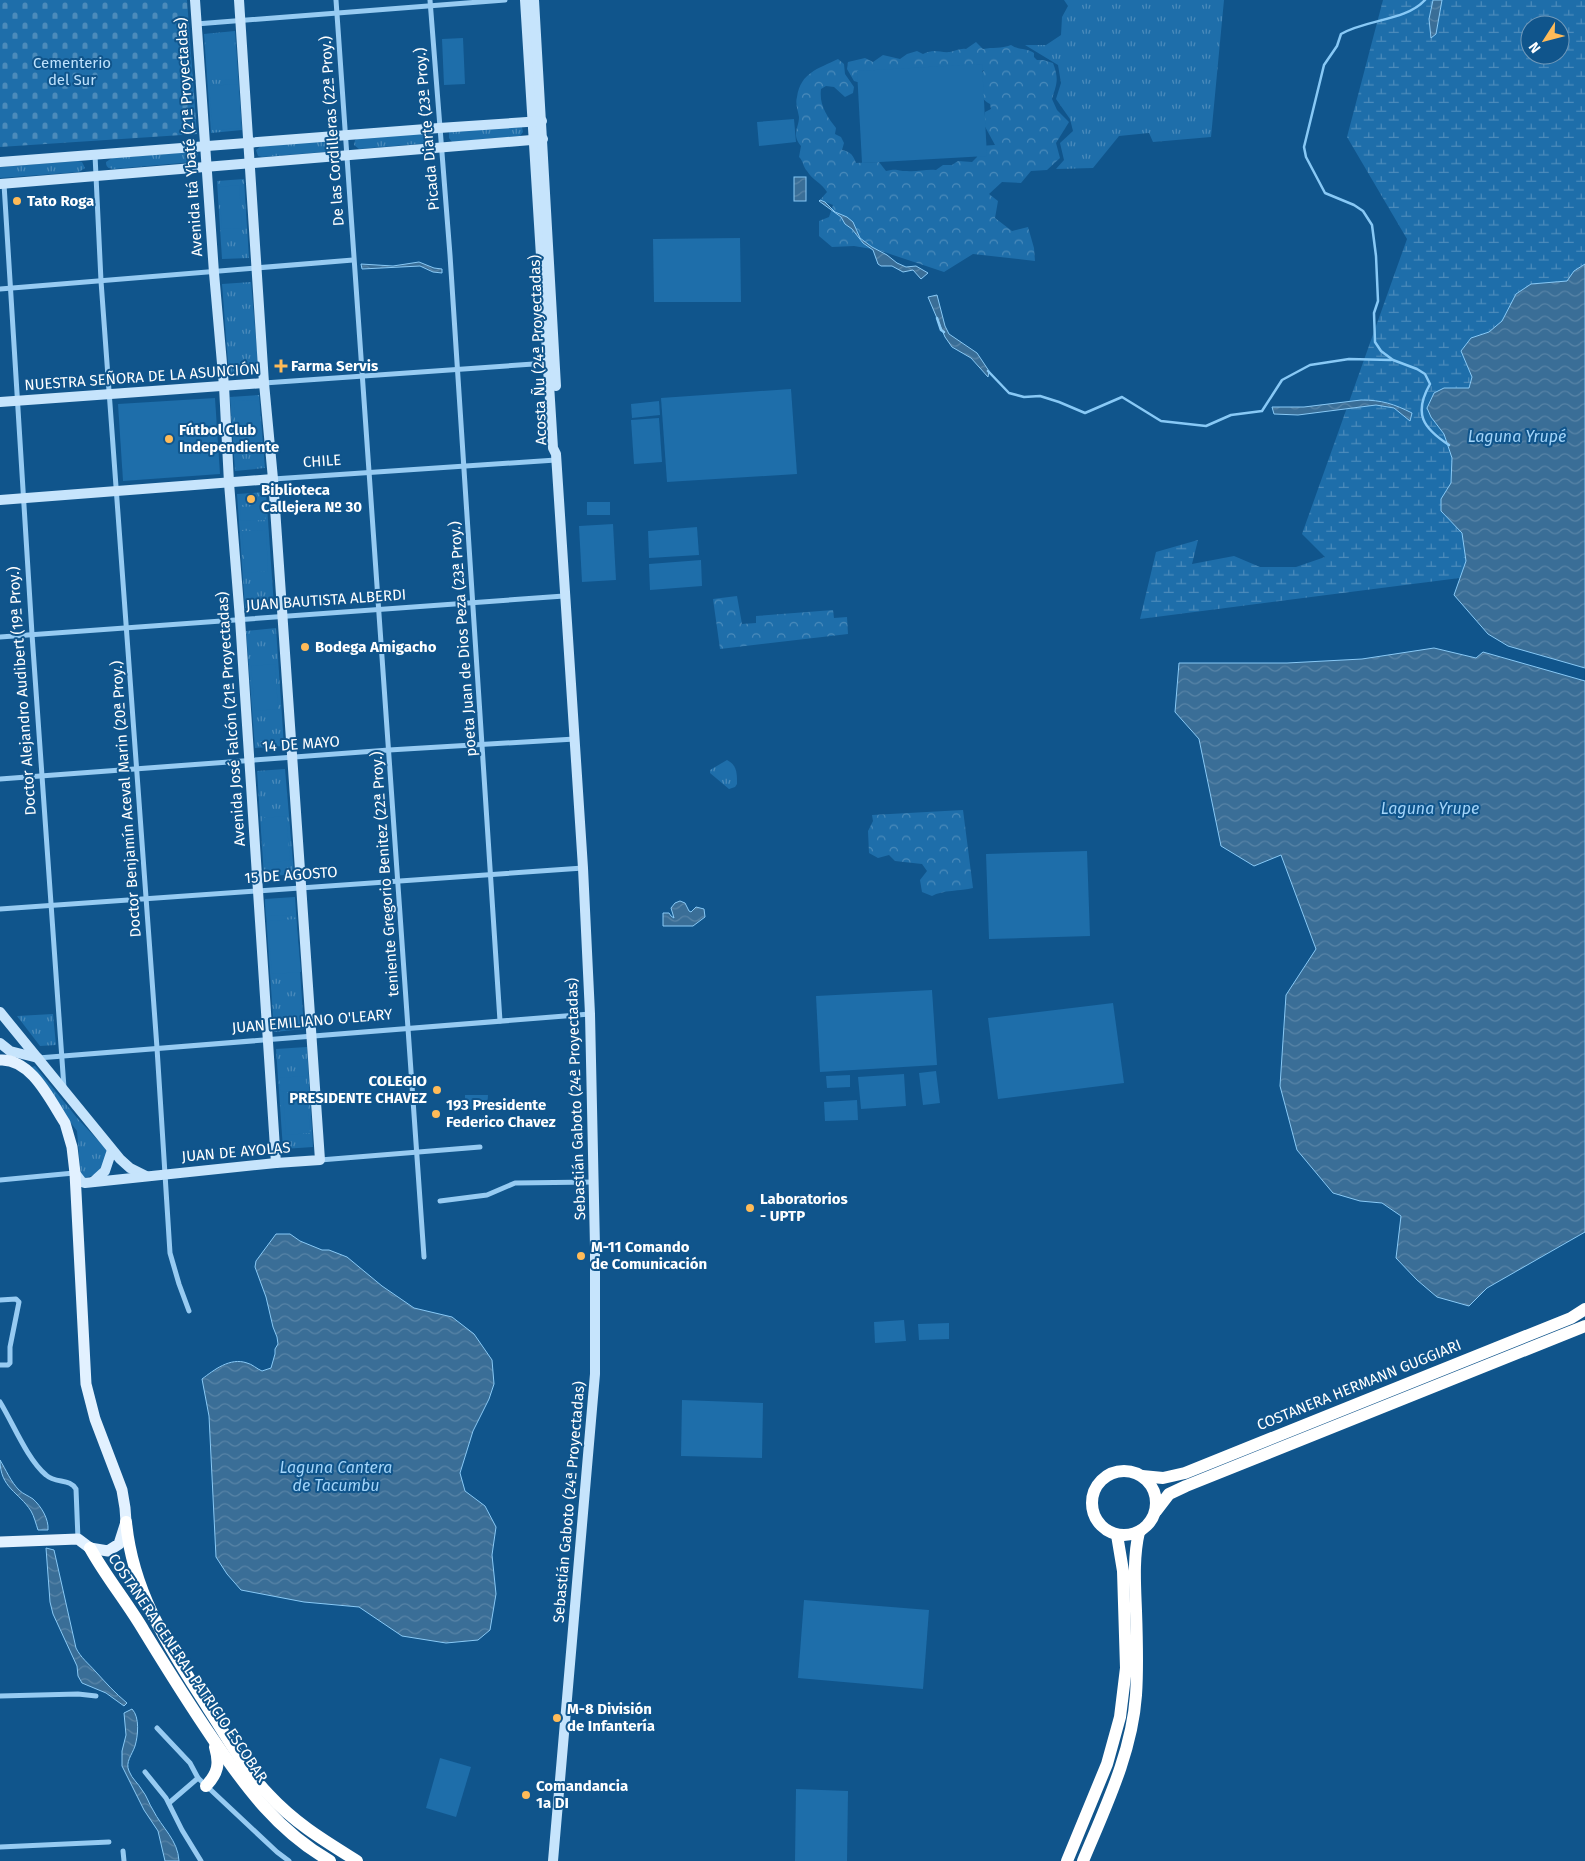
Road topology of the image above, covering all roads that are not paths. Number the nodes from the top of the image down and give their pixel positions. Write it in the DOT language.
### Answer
graph roads {
  1 [pos="195,0"];
  2 [pos="239,0"];
  3 [pos="336,0"];
  4 [pos="505,0"];
  5 [pos="526,0"];
  6 [pos="534,0"];
  7 [pos="430,3"];
  8 [pos="336,12"];
  9 [pos="240,20"];
  10 [pos="196,24"];
  11 [pos="537,121"];
  12 [pos="439,128"];
  13 [pos="345,135"];
  14 [pos="538,139"];
  15 [pos="249,143"];
  16 [pos="205,146"];
  17 [pos="441,148"];
  18 [pos="95,155"];
  19 [pos="346,155"];
  20 [pos="0,162"];
  21 [pos="250,163"];
  22 [pos="206,167"];
  23 [pos="96,176"];
  24 [pos="2,183"];
  25 [pos="450,255"];
  26 [pos="353,260"];
  27 [pos="257,269"];
  28 [pos="214,272"];
  29 [pos="101,281"];
  30 [pos="11,288"];
  31 [pos="0,289"];
  32 [pos="551,363"];
  33 [pos="458,369"];
  34 [pos="363,376"];
  35 [pos="264,383"];
  36 [pos="224,386"];
  37 [pos="110,395"];
  38 [pos="18,401"];
  39 [pos="0,402"];
  40 [pos="556,457"];
  41 [pos="464,466"];
  42 [pos="370,473"];
  43 [pos="273,479"];
  44 [pos="229,483"];
  45 [pos="116,491"];
  46 [pos="25,498"];
  47 [pos="0,500"];
  48 [pos="564,596"];
  49 [pos="473,602"];
  50 [pos="379,609"];
  51 [pos="283,616"];
  52 [pos="240,619"];
  53 [pos="126,627"];
  54 [pos="32,634"];
  55 [pos="0,637"];
  56 [pos="575,739"];
  57 [pos="482,744"];
  58 [pos="389,750"];
  59 [pos="292,757"];
  60 [pos="249,761"];
  61 [pos="137,769"];
  62 [pos="42,776"];
  63 [pos="0,779"];
  64 [pos="583,868"];
  65 [pos="490,874"];
  66 [pos="398,880"];
  67 [pos="301,887"];
  68 [pos="258,890"];
  69 [pos="146,898"];
  70 [pos="52,905"];
  71 [pos="0,909"];
  72 [pos="0,1012"];
  73 [pos="590,1014"];
  74 [pos="500,1022"];
  75 [pos="408,1029"];
  76 [pos="312,1036"];
  77 [pos="268,1040"];
  78 [pos="0,1044"];
  79 [pos="157,1048"];
  80 [pos="63,1056"];
  81 [pos="38,1058"];
  82 [pos="0,1060"];
  83 [pos="65,1091"];
  84 [pos="480,1147"];
  85 [pos="112,1150"];
  86 [pos="417,1153"];
  87 [pos="320,1160"];
  88 [pos="276,1163"];
  89 [pos="75,1173"];
  90 [pos="166,1174"];
  91 [pos="147,1176"];
  92 [pos="0,1180"];
  93 [pos="593,1182"];
  94 [pos="89,1183"];
  95 [pos="76,1199"];
  96 [pos="440,1201"];
  97 [pos="424,1257"];
  98 [pos="0,1300"];
  99 [pos="1585,1309"];
  100 [pos="189,1311"];
  101 [pos="1585,1326"];
  102 [pos="0,1365"];
  103 [pos="0,1402"];
  104 [pos="1142,1476"];
  105 [pos="1156,1511"];
  106 [pos="126,1522"];
  107 [pos="1139,1532"];
  108 [pos="1117,1535"];
  109 [pos="78,1539"];
  110 [pos="0,1542"];
  111 [pos="90,1548"];
  112 [pos="0,1696"];
  113 [pos="96,1696"];
  114 [pos="205,1727"];
  115 [pos="157,1728"];
  116 [pos="145,1772"];
  117 [pos="202,1782"];
  118 [pos="169,1803"];
  119 [pos="109,1842"];
  120 [pos="0,1847"];
  121 [pos="123,1851"];
  122 [pos="124,1861"];
  123 [pos="201,1861"];
  124 [pos="289,1861"];
  125 [pos="330,1861"];
  126 [pos="357,1861"];
  127 [pos="553,1861"];
  128 [pos="1066,1861"];
  129 [pos="1083,1861"];
  1 -- 10 [label="street, Avenida Itá Ybaté (21ª Proyectadas)"];
  2 -- 9 [label="street"];
  3 -- 8 [label="street, De las Cordilleras (22ª Proy.)"];
  4 -- 7 [label="street"];
  5 -- 11 [label="street, Acosta Ñu (24ª Proyectadas)"];
  6 -- 11 [label="street, Acosta Ñu (24ª Proyectadas)"];
  7 -- 8 [label="street"];
  7 -- 12 [label="street, Picada Diarte (23ª Proy.)"];
  8 -- 9 [label="street"];
  8 -- 13 [label="street, De las Cordilleras (22ª Proy.)"];
  9 -- 10 [label="street"];
  9 -- 15 [label="street"];
  10 -- 16 [label="street, Avenida Itá Ybaté (21ª Proyectadas)"];
  11 -- 12 [label="street"];
  11 -- 14 [label="street, Acosta Ñu (24ª Proyectadas)"];
  12 -- 13 [label="street"];
  12 -- 17 [label="street, Picada Diarte (23ª Proy.)"];
  13 -- 15 [label="street"];
  13 -- 19 [label="street, De las Cordilleras (22ª Proy.)"];
  14 -- 17 [label="street"];
  14 -- 32 [label="street, Acosta Ñu (24ª Proyectadas)"];
  15 -- 16 [label="street"];
  15 -- 21 [label="street"];
  16 -- 18 [label="street"];
  16 -- 22 [label="street, Avenida Itá Ybaté (21ª Proyectadas)"];
  17 -- 19 [label="street"];
  17 -- 25 [label="street, Picada Diarte (23ª Proy.)"];
  18 -- 20 [label="street"];
  18 -- 23 [label="street, Doctor Benjamín Aceval Marin (20ª Proy.)"];
  19 -- 21 [label="street"];
  19 -- 26 [label="street, De las Cordilleras (22ª Proy.)"];
  21 -- 22 [label="street"];
  21 -- 27 [label="street"];
  22 -- 23 [label="street"];
  22 -- 28 [label="street, Avenida Itá Ybaté (21ª Proyectadas)"];
  23 -- 24 [label="street"];
  23 -- 29 [label="street, Doctor Benjamín Aceval Marin (20ª Proy.)"];
  24 -- 30 [label="street, Doctor Alejandro Audibert (19ª Proy.)"];
  25 -- 33 [label="street, poeta Juan de Dios Peza (23ª Proy.)"];
  26 -- 27 [label="street"];
  26 -- 34 [label="street, De las Cordilleras (22ª Proy.)"];
  27 -- 28 [label="street"];
  27 -- 35 [label="street"];
  28 -- 29 [label="street"];
  28 -- 36 [label="street, Avenida José Falcón (21ª Proyectadas)"];
  29 -- 30 [label="street"];
  29 -- 37 [label="street, Doctor Benjamín Aceval Marin (20ª Proy.)"];
  30 -- 31 [label="street"];
  30 -- 38 [label="street, Doctor Alejandro Audibert (19ª Proy.)"];
  32 -- 33 [label="street, NUESTRA SEÑORA DE LA ASUNCIÓN"];
  32 -- 40 [label="street, Acosta Ñu (24ª Proyectadas)"];
  33 -- 34 [label="street, NUESTRA SEÑORA DE LA ASUNCIÓN"];
  33 -- 41 [label="street, poeta Juan de Dios Peza (23ª Proy.)"];
  34 -- 35 [label="street, NUESTRA SEÑORA DE LA ASUNCIÓN"];
  34 -- 42 [label="street, De las Cordilleras (22ª Proy.)"];
  35 -- 36 [label="street, NUESTRA SEÑORA DE LA ASUNCIÓN"];
  35 -- 43 [label="street"];
  36 -- 37 [label="street, NUESTRA SEÑORA DE LA ASUNCIÓN"];
  36 -- 44 [label="street, Avenida José Falcón (21ª Proyectadas)"];
  37 -- 38 [label="street, NUESTRA SEÑORA DE LA ASUNCIÓN"];
  37 -- 45 [label="street, Doctor Benjamín Aceval Marin (20ª Proy.)"];
  38 -- 39 [label="street, NUESTRA SEÑORA DE LA ASUNCIÓN"];
  38 -- 46 [label="street, Doctor Alejandro Audibert (19ª Proy.)"];
  40 -- 41 [label="street, CHILE"];
  40 -- 48 [label="street"];
  41 -- 42 [label="street, CHILE"];
  41 -- 49 [label="street, poeta Juan de Dios Peza (23ª Proy.)"];
  42 -- 43 [label="street, CHILE"];
  42 -- 50 [label="street, teniente Gregorio Benitez (22ª Proy.)"];
  43 -- 44 [label="street, CHILE"];
  43 -- 51 [label="street"];
  44 -- 45 [label="street, CHILE"];
  44 -- 52 [label="street, Avenida José Falcón (21ª Proyectadas)"];
  45 -- 46 [label="street, CHILE"];
  45 -- 53 [label="street, Doctor Benjamín Aceval Marin (20ª Proy.)"];
  46 -- 47 [label="street, CHILE"];
  46 -- 54 [label="street, Doctor Alejandro Audibert (19ª Proy.)"];
  48 -- 49 [label="street, JUAN BAUTISTA ALBERDI"];
  48 -- 56 [label="street, Sebastián Gaboto (24ª Proyectadas)"];
  49 -- 50 [label="street, JUAN BAUTISTA ALBERDI"];
  49 -- 57 [label="street, poeta Juan de Dios Peza (23ª Proy.)"];
  50 -- 51 [label="street, JUAN BAUTISTA ALBERDI"];
  50 -- 58 [label="street, teniente Gregorio Benitez (22ª Proy.)"];
  51 -- 52 [label="street, JUAN BAUTISTA ALBERDI"];
  51 -- 59 [label="street"];
  52 -- 53 [label="street, JUAN BAUTISTA ALBERDI"];
  52 -- 60 [label="street, Avenida José Falcón (21ª Proyectadas)"];
  53 -- 54 [label="street, JUAN BAUTISTA ALBERDI"];
  53 -- 61 [label="street, Doctor Benjamín Aceval Marin (20ª Proy.)"];
  54 -- 55 [label="street, JUAN BAUTISTA ALBERDI"];
  54 -- 62 [label="street, Doctor Alejandro Audibert (19ª Proy.)"];
  56 -- 57 [label="street, 14 DE MAYO"];
  56 -- 64 [label="street, Sebastián Gaboto (24ª Proyectadas)"];
  57 -- 58 [label="street, 14 DE MAYO"];
  57 -- 65 [label="street, poeta Juan de Dios Peza (23ª Proy.)"];
  58 -- 59 [label="street, 14 DE MAYO"];
  58 -- 66 [label="street, teniente Gregorio Benitez (22ª Proy.)"];
  59 -- 60 [label="street, 14 DE MAYO"];
  59 -- 67 [label="street"];
  60 -- 61 [label="street, 14 DE MAYO"];
  60 -- 68 [label="street, Avenida José Falcón (21ª Proyectadas)"];
  61 -- 62 [label="street, 14 DE MAYO"];
  61 -- 69 [label="street, Doctor Benjamín Aceval Marin (20ª Proy.)"];
  62 -- 63 [label="street, 14 DE MAYO"];
  62 -- 70 [label="street, Doctor Alejandro Audibert (19ª Proy.)"];
  64 -- 65 [label="street, 15 DE AGOSTO"];
  64 -- 73 [label="street, Sebastián Gaboto (24ª Proyectadas)"];
  65 -- 66 [label="street, 15 DE AGOSTO"];
  65 -- 74 [label="street, poeta Juan de Dios Peza (23ª Proy.)"];
  66 -- 67 [label="street, 15 DE AGOSTO"];
  66 -- 75 [label="street, teniente Gregorio Benitez (22ª Proy.)"];
  67 -- 68 [label="street, 15 DE AGOSTO"];
  67 -- 76 [label="street"];
  68 -- 69 [label="street, 15 DE AGOSTO"];
  68 -- 77 [label="street, Avenida José Falcón (21ª Proyectadas)"];
  69 -- 70 [label="street, 15 DE AGOSTO"];
  69 -- 79 [label="street, Doctor Benjamín Aceval Marin (20ª Proy.)"];
  70 -- 71 [label="street, 15 DE AGOSTO"];
  70 -- 80 [label="street, Doctor Alejandro Audibert (19ª Proy.)"];
  72 -- 81 [label="street"];
  73 -- 74 [label="street, JUAN EMILIANO O'LEARY"];
  73 -- 93 [label="street, Sebastián Gaboto (24ª Proyectadas)"];
  74 -- 75 [label="street, JUAN EMILIANO O'LEARY"];
  75 -- 76 [label="street, JUAN EMILIANO O'LEARY"];
  75 -- 86 [label="street, teniente Gregorio Benitez (22ª Proy.)"];
  76 -- 77 [label="street, JUAN EMILIANO O'LEARY"];
  76 -- 87 [label="street"];
  77 -- 79 [label="street, JUAN EMILIANO O'LEARY"];
  77 -- 88 [label="street, Avenida José Falcón (21ª Proyectadas)"];
  78 -- 81 [label="street"];
  79 -- 80 [label="street, JUAN EMILIANO O'LEARY"];
  79 -- 90 [label="street, Doctor Benjamín Aceval Marin (20ª Proy.)"];
  80 -- 81 [label="street, JUAN EMILIANO O'LEARY"];
  80 -- 83 [label="street, Doctor Alejandro Audibert (19ª Proy.)"];
  81 -- 83 [label="street"];
  82 -- 89 [label="main road"];
  83 -- 85 [label="street"];
  84 -- 86 [label="street, JUAN DE AYOLAS"];
  85 -- 91 [label="street"];
  85 -- 94 [label="street"];
  86 -- 87 [label="street, JUAN DE AYOLAS"];
  86 -- 97 [label="street, teniente Gregorio Benitez (22ª Proy.)"];
  87 -- 88 [label="street, JUAN DE AYOLAS"];
  88 -- 90 [label="street, JUAN DE AYOLAS"];
  89 -- 92 [label="street"];
  89 -- 94 [label="street"];
  89 -- 95 [label="main road"];
  90 -- 91 [label="street, JUAN DE AYOLAS"];
  90 -- 100 [label="street, Doctor Benjamín Aceval Marin (20ª Proy.)"];
  91 -- 94 [label="street, JUAN DE AYOLAS"];
  93 -- 96 [label="street"];
  93 -- 127 [label="street, Sebastián Gaboto (24ª Proyectadas)"];
  94 -- 95 [label="main road"];
  95 -- 106 [label="main road"];
  98 -- 102 [label="street"];
  99 -- 104 [label="highway, COSTANERA HERMANN GUGGIARI"];
  101 -- 105 [label="highway, COSTANERA HERMANN GUGGIARI"];
  103 -- 109 [label="street"];
  104 -- 105 [label="highway"];
  104 -- 108 [label="highway"];
  105 -- 107 [label="highway"];
  106 -- 111 [label="main road"];
  106 -- 126 [label="highway, COSTANERA GENERAL PATRICIO ESCOBAR"];
  107 -- 108 [label="highway"];
  107 -- 129 [label="highway"];
  108 -- 128 [label="highway"];
  109 -- 110 [label="main road"];
  109 -- 111 [label="main road"];
  111 -- 114 [label="highway, COSTANERA GENERAL PATRICIO ESCOBAR"];
  112 -- 113 [label="street"];
  114 -- 117 [label="highway"];
  114 -- 125 [label="highway, COSTANERA GENERAL PATRICIO ESCOBAR"];
  115 -- 117 [label="street"];
  116 -- 118 [label="street"];
  117 -- 118 [label="street"];
  117 -- 124 [label="street"];
  118 -- 123 [label="street"];
  119 -- 120 [label="street"];
  121 -- 122 [label="street"];
}
